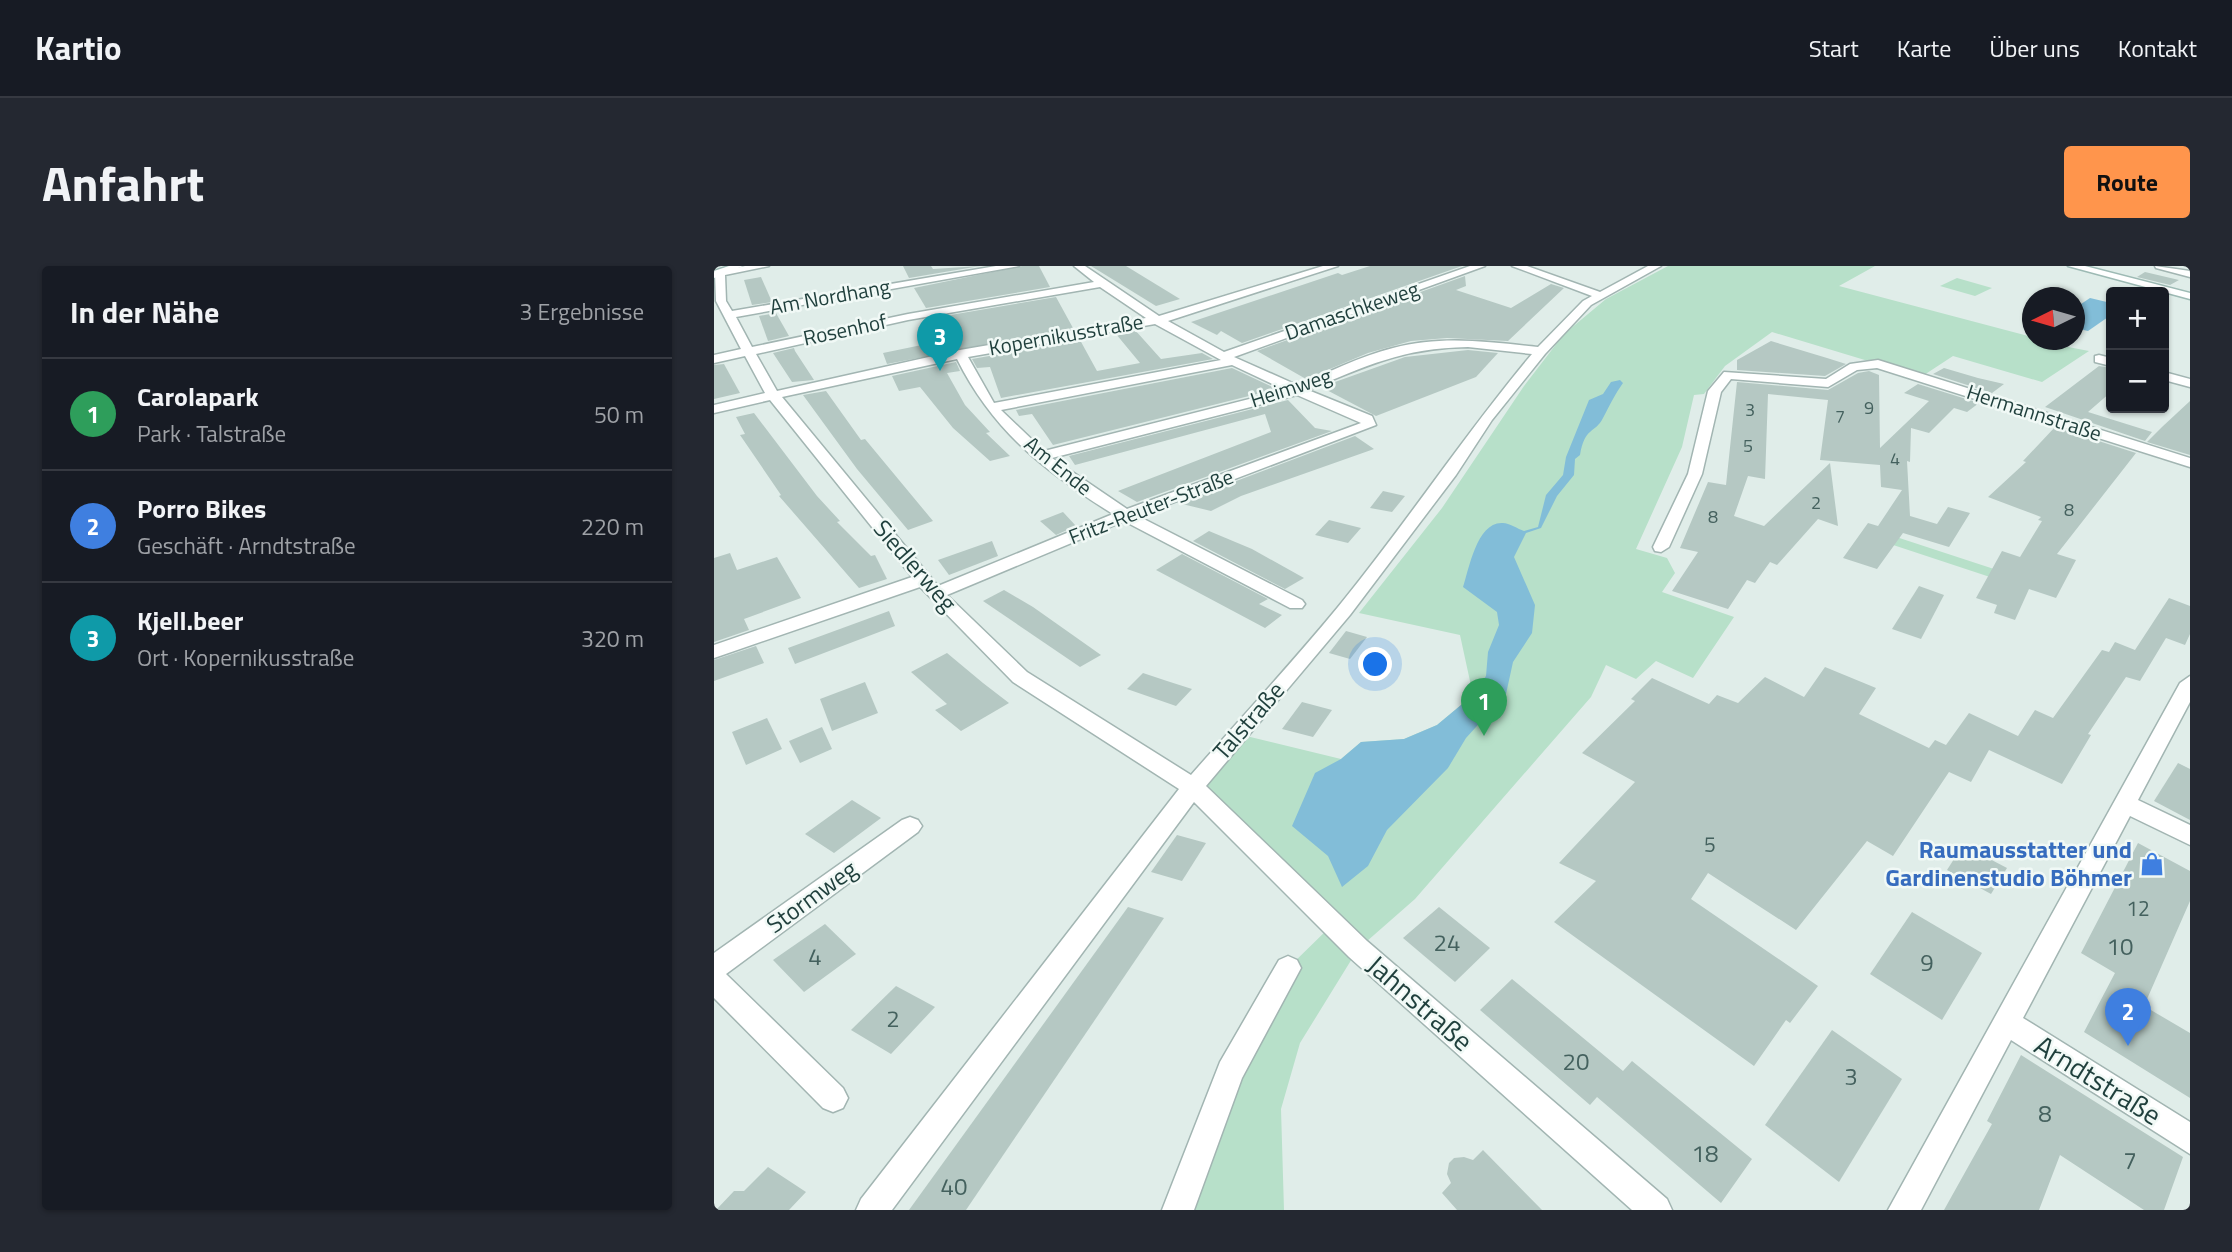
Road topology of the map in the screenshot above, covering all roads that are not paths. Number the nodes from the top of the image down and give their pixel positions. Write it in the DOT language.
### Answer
graph roads {
  1 [pos="738,266"];
  2 [pos="764,266"];
  3 [pos="1014,266"];
  4 [pos="1079,266"];
  5 [pos="1333,266"];
  6 [pos="1480,266"];
  7 [pos="1517,266"];
  8 [pos="1656,266"];
  9 [pos="2073,266"];
  10 [pos="2160,266"];
  11 [pos="717,274"];
  12 [pos="2190,274"];
  13 [pos="1101,284"];
  14 [pos="1599,295"];
  15 [pos="2190,296"];
  16 [pos="728,315"];
  17 [pos="1158,320"];
  18 [pos="750,351"];
  19 [pos="1541,351"];
  20 [pos="960,354"];
  21 [pos="1229,358"];
  22 [pos="714,359"];
  23 [pos="2169,377"];
  24 [pos="2190,383"];
  25 [pos="1296,390"];
  26 [pos="772,394"];
  27 [pos="991,408"];
  28 [pos="714,409"];
  29 [pos="1042,456"];
  30 [pos="2190,463"];
  31 [pos="1123,516"];
  32 [pos="1661,547"];
  33 [pos="922,580"];
  34 [pos="935,594"];
  35 [pos="1296,604"];
  36 [pos="714,652"];
  37 [pos="2190,683"];
  38 [pos="1193,787"];
  39 [pos="2127,804"];
  40 [pos="910,826"];
  41 [pos="2190,836"];
  42 [pos="714,968"];
  43 [pos="1288,968"];
  44 [pos="714,980"];
  45 [pos="2006,1021"];
  46 [pos="833,1098"];
  47 [pos="2190,1139"];
  48 [pos="872,1210"];
  49 [pos="1178,1210"];
  50 [pos="1656,1210"];
  51 [pos="1904,1210"];
  1 -- 11 [label="street"];
  2 -- 11 [label="street"];
  3 -- 16 [label="street, Am Nordhang"];
  4 -- 13 [label="street"];
  5 -- 17 [label="street, Kopernikusstraße"];
  6 -- 21 [label="street, Damaschkeweg"];
  7 -- 14 [label="street"];
  8 -- 14 [label="street, Talstraße"];
  9 -- 15 [label="street"];
  10 -- 12 [label="street"];
  11 -- 16 [label="street, Siedlerweg"];
  13 -- 17 [label="street"];
  13 -- 18 [label="street, Rosenhof"];
  14 -- 19 [label="street, Talstraße"];
  16 -- 18 [label="street, Siedlerweg"];
  17 -- 20 [label="street, Kopernikusstraße"];
  17 -- 21 [label="street"];
  18 -- 22 [label="street, Rosenhof"];
  18 -- 26 [label="street, Siedlerweg"];
  19 -- 25 [label="street, Heimweg"];
  19 -- 38 [label="street, Talstraße"];
  20 -- 26 [label="street, Kopernikusstraße"];
  20 -- 27 [label="street, Am Ende"];
  21 -- 25 [label="street"];
  21 -- 27 [label="street, Damaschkeweg"];
  23 -- 24 [label="street"];
  25 -- 29 [label="street, Heimweg"];
  25 -- 31 [label="street, Fritz-Reuter-Straße"];
  26 -- 28 [label="street, Kopernikusstraße"];
  26 -- 33 [label="street, Siedlerweg"];
  27 -- 29 [label="street, Am Ende"];
  29 -- 31 [label="street, Am Ende"];
  30 -- 32 [label="street, Hermannstraße"];
  31 -- 34 [label="street, Fritz-Reuter-Straße"];
  31 -- 35 [label="street, Am Ende"];
  33 -- 34 [label="street, Siedlerweg"];
  33 -- 36 [label="street"];
  34 -- 38 [label="street, Siedlerweg"];
  37 -- 39 [label="street"];
  38 -- 48 [label="street, Talstraße"];
  38 -- 50 [label="street, Jahnstraße"];
  39 -- 41 [label="street"];
  39 -- 45 [label="street"];
  40 -- 42 [label="street, Stormweg"];
  43 -- 49 [label="street"];
  44 -- 46 [label="street"];
  45 -- 47 [label="street, Arndtstraße"];
  45 -- 51 [label="street"];
}
